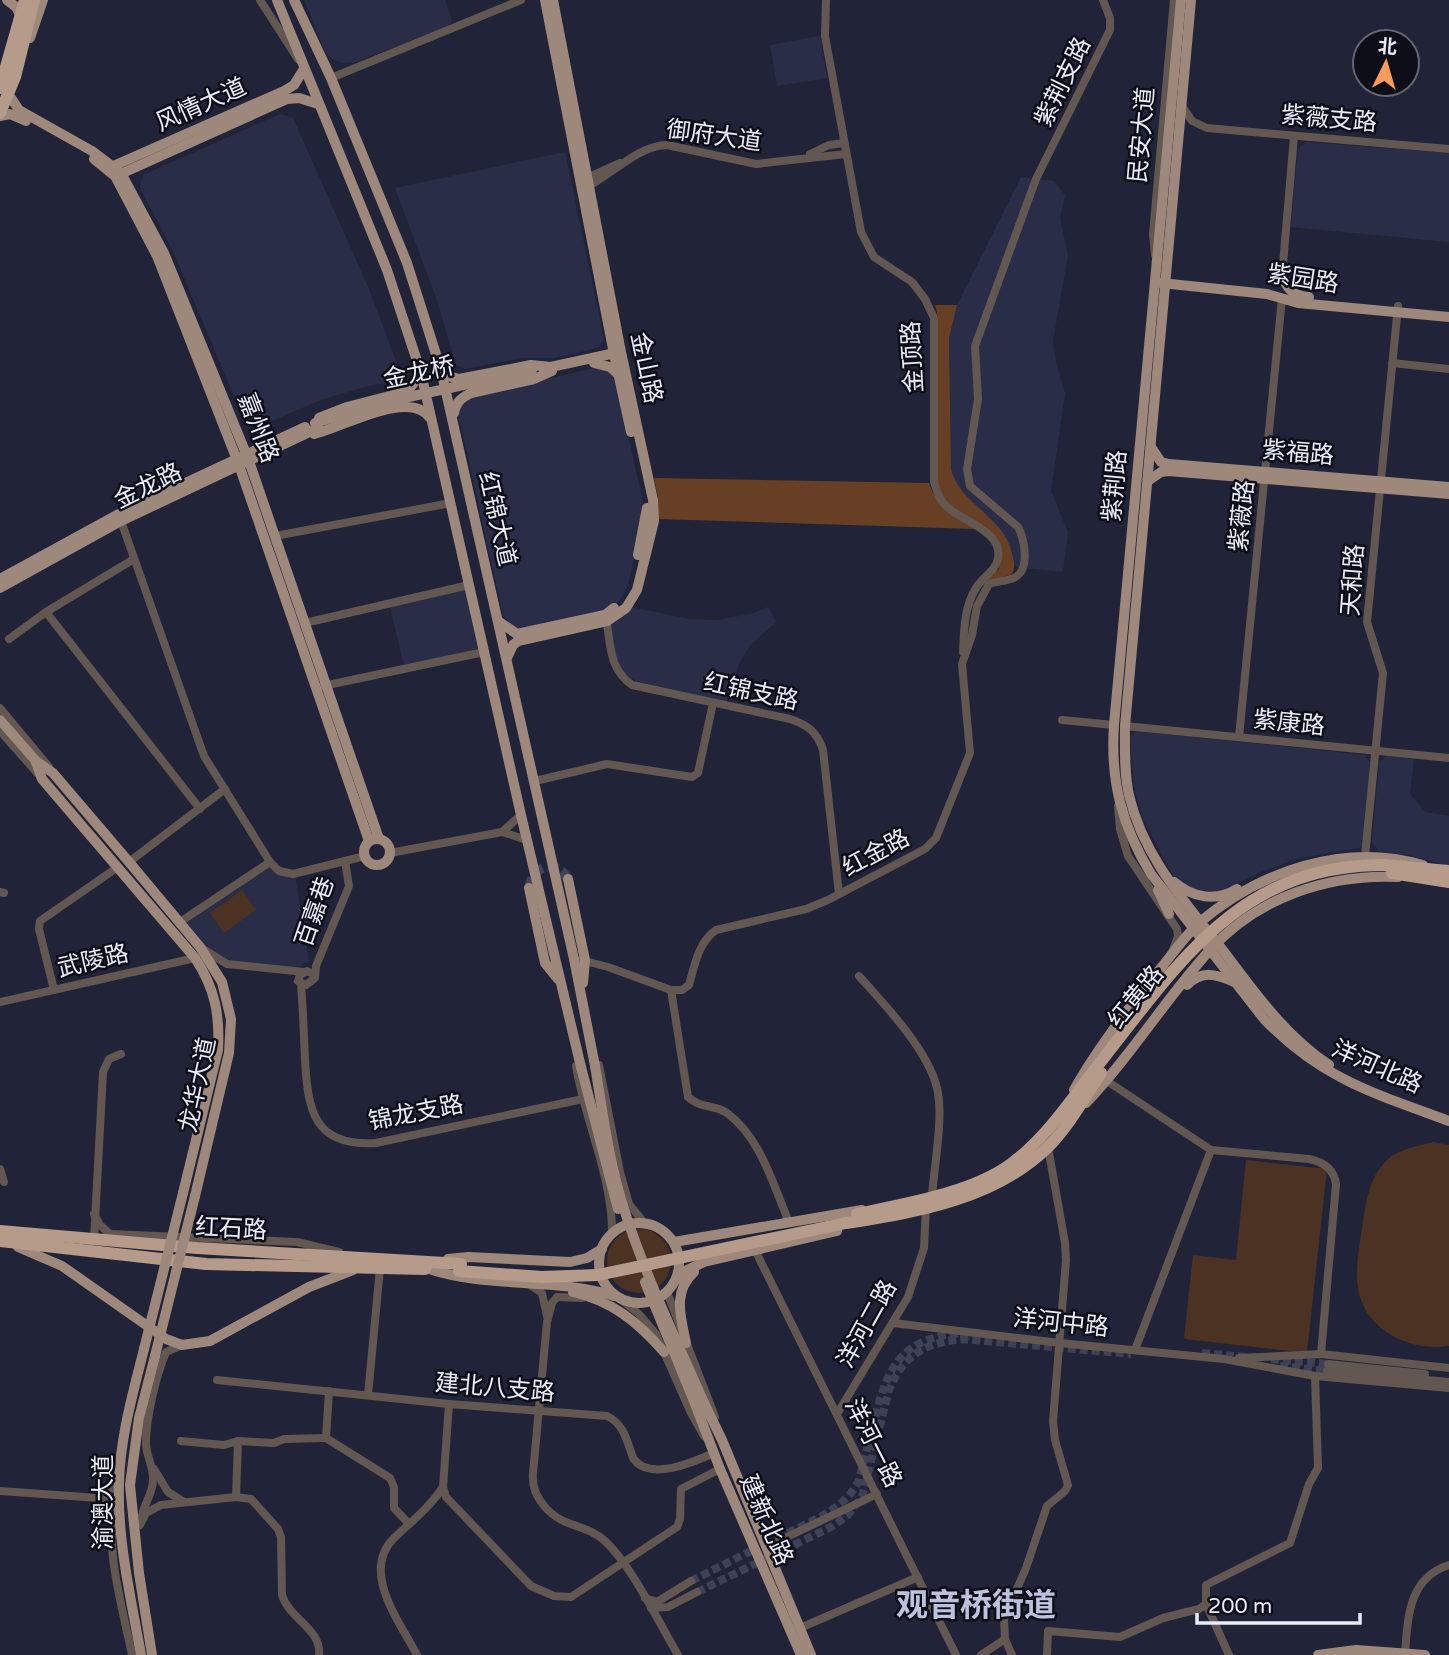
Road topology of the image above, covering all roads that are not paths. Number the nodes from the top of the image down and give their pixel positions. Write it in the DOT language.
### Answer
graph roads {
  1 [pos="6,0"];
  2 [pos="26,0"];
  3 [pos="34,0"];
  4 [pos="43,0"];
  5 [pos="260,0"];
  6 [pos="271,0"];
  7 [pos="277,0"];
  8 [pos="294,0"];
  9 [pos="522,0"];
  10 [pos="545,0"];
  11 [pos="554,0"];
  12 [pos="826,0"];
  13 [pos="1103,0"];
  14 [pos="1192,0"];
  15 [pos="1175,1"];
  16 [pos="21,16"];
  17 [pos="292,40"];
  18 [pos="303,67"];
  19 [pos="15,78"];
  20 [pos="331,78"];
  21 [pos="5,92"];
  22 [pos="318,104"];
  23 [pos="1182,106"];
  24 [pos="0,115"];
  25 [pos="1294,136"];
  26 [pos="844,143"];
  27 [pos="1449,149"];
  28 [pos="846,154"];
  29 [pos="115,171"];
  30 [pos="588,182"];
  31 [pos="1156,274"];
  32 [pos="1282,275"];
  33 [pos="1165,285"];
  34 [pos="1267,294"];
  35 [pos="1283,298"];
  36 [pos="1397,309"];
  37 [pos="1449,310"];
  38 [pos="1449,317"];
  39 [pos="618,355"];
  40 [pos="594,363"];
  41 [pos="1392,363"];
  42 [pos="552,369"];
  43 [pos="1449,369"];
  44 [pos="441,370"];
  45 [pos="421,373"];
  46 [pos="618,374"];
  47 [pos="453,417"];
  48 [pos="433,422"];
  49 [pos="317,426"];
  50 [pos="295,435"];
  51 [pos="1151,447"];
  52 [pos="243,459"];
  53 [pos="220,474"];
  54 [pos="1265,475"];
  55 [pos="1148,481"];
  56 [pos="246,485"];
  57 [pos="1380,485"];
  58 [pos="1449,487"];
  59 [pos="1449,495"];
  60 [pos="451,503"];
  61 [pos="121,521"];
  62 [pos="275,536"];
  63 [pos="134,559"];
  64 [pos="1024,568"];
  65 [pos="0,579"];
  66 [pos="469,585"];
  67 [pos="0,588"];
  68 [pos="46,612"];
  69 [pos="606,618"];
  70 [pos="498,621"];
  71 [pos="304,623"];
  72 [pos="517,637"];
  73 [pos="9,639"];
  74 [pos="484,652"];
  75 [pos="507,658"];
  76 [pos="962,664"];
  77 [pos="321,687"];
  78 [pos="713,703"];
  79 [pos="0,708"];
  80 [pos="0,720"];
  81 [pos="1062,720"];
  82 [pos="1114,725"];
  83 [pos="1125,726"];
  84 [pos="0,731"];
  85 [pos="1239,737"];
  86 [pos="1374,751"];
  87 [pos="1449,758"];
  88 [pos="36,761"];
  89 [pos="53,773"];
  90 [pos="43,779"];
  91 [pos="535,781"];
  92 [pos="226,789"];
  93 [pos="1117,796"];
  94 [pos="200,808"];
  95 [pos="520,815"];
  96 [pos="502,832"];
  97 [pos="374,840"];
  98 [pos="527,840"];
  99 [pos="390,853"];
  100 [pos="365,856"];
  101 [pos="1365,856"];
  102 [pos="1354,857"];
  103 [pos="343,861"];
  104 [pos="129,862"];
  105 [pos="270,862"];
  106 [pos="118,867"];
  107 [pos="1155,871"];
  108 [pos="1444,876"];
  109 [pos="568,879"];
  110 [pos="529,888"];
  111 [pos="839,894"];
  112 [pos="1169,914"];
  113 [pos="180,922"];
  114 [pos="1196,926"];
  115 [pos="1214,946"];
  116 [pos="200,947"];
  117 [pos="1170,957"];
  118 [pos="195,958"];
  119 [pos="580,960"];
  120 [pos="305,972"];
  121 [pos="315,975"];
  122 [pos="859,976"];
  123 [pos="560,981"];
  124 [pos="301,984"];
  125 [pos="1238,985"];
  126 [pos="54,990"];
  127 [pos="671,990"];
  128 [pos="0,1002"];
  129 [pos="1153,1021"];
  130 [pos="570,1025"];
  131 [pos="587,1032"];
  132 [pos="121,1054"];
  133 [pos="1101,1074"];
  134 [pos="583,1099"];
  135 [pos="1449,1114"];
  136 [pos="1065,1116"];
  137 [pos="1449,1121"];
  138 [pos="1048,1147"];
  139 [pos="1211,1150"];
  140 [pos="0,1169"];
  141 [pos="4,1182"];
  142 [pos="929,1202"];
  143 [pos="888,1212"];
  144 [pos="94,1214"];
  145 [pos="845,1220"];
  146 [pos="789,1222"];
  147 [pos="646,1224"];
  148 [pos="110,1234"];
  149 [pos="612,1234"];
  150 [pos="2,1238"];
  151 [pos="94,1240"];
  152 [pos="674,1242"];
  153 [pos="602,1249"];
  154 [pos="755,1250"];
  155 [pos="732,1255"];
  156 [pos="358,1262"];
  157 [pos="431,1266"];
  158 [pos="380,1268"];
  159 [pos="676,1281"];
  160 [pos="530,1284"];
  161 [pos="549,1286"];
  162 [pos="667,1292"];
  163 [pos="618,1298"];
  164 [pos="605,1304"];
  165 [pos="547,1322"];
  166 [pos="893,1323"];
  167 [pos="686,1343"];
  168 [pos="1059,1343"];
  169 [pos="182,1345"];
  170 [pos="144,1349"];
  171 [pos="1135,1350"];
  172 [pos="664,1352"];
  173 [pos="1321,1354"];
  174 [pos="155,1356"];
  175 [pos="1224,1359"];
  176 [pos="1327,1367"];
  177 [pos="1449,1368"];
  178 [pos="1315,1376"];
  179 [pos="1449,1379"];
  180 [pos="217,1380"];
  181 [pos="1449,1388"];
  182 [pos="329,1391"];
  183 [pos="368,1395"];
  184 [pos="699,1402"];
  185 [pos="449,1404"];
  186 [pos="539,1411"];
  187 [pos="837,1414"];
  188 [pos="326,1437"];
  189 [pos="722,1440"];
  190 [pos="181,1441"];
  191 [pos="238,1441"];
  192 [pos="713,1450"];
  193 [pos="152,1466"];
  194 [pos="720,1469"];
  195 [pos="119,1483"];
  196 [pos="443,1487"];
  197 [pos="0,1491"];
  198 [pos="877,1494"];
  199 [pos="236,1497"];
  200 [pos="99,1498"];
  201 [pos="184,1502"];
  202 [pos="432,1502"];
  203 [pos="452,1503"];
  204 [pos="120,1511"];
  205 [pos="409,1524"];
  206 [pos="140,1525"];
  207 [pos="766,1547"];
  208 [pos="138,1558"];
  209 [pos="623,1563"];
  210 [pos="1449,1565"];
  211 [pos="918,1577"];
  212 [pos="691,1581"];
  213 [pos="697,1592"];
  214 [pos="644,1597"];
  215 [pos="1206,1604"];
  216 [pos="668,1607"];
  217 [pos="650,1608"];
  218 [pos="800,1628"];
  219 [pos="668,1637"];
  220 [pos="1005,1639"];
  221 [pos="1405,1653"];
  222 [pos="132,1655"];
  223 [pos="141,1655"];
  224 [pos="152,1655"];
  225 [pos="319,1655"];
  226 [pos="417,1655"];
  227 [pos="678,1655"];
  228 [pos="801,1655"];
  229 [pos="811,1655"];
  230 [pos="956,1655"];
  231 [pos="981,1655"];
  232 [pos="1012,1655"];
  233 [pos="1047,1655"];
  234 [pos="1229,1655"];
  235 [pos="1319,1655"];
  236 [pos="1424,1655"];
  1 -- 16 [label="main road"];
  2 -- 16 [label="highway"];
  3 -- 19 [label="highway"];
  4 -- 19 [label="main road"];
  5 -- 18 [label="street, 红锦大道"];
  6 -- 17 [label="main road"];
  7 -- 17 [label="main road, 红锦大道"];
  8 -- 20 [label="main road, 红锦大道"];
  9 -- 20 [label="street"];
  10 -- 39 [label="main road, 金山路"];
  11 -- 30 [label="main road, 金山路"];
  12 -- 26 [label="street, 金顶路"];
  13 -- 64 [label="street, 紫荆支路"];
  14 -- 23 [label="main road, 紫荆路"];
  15 -- 31 [label="main road, 紫荆路"];
  16 -- 21 [label="highway"];
  17 -- 18 [label="main road, 红锦大道"];
  18 -- 22 [label="main road, 红锦大道"];
  18 -- 29 [label="main road, 风情大道"];
  19 -- 21 [label="highway"];
  20 -- 44 [label="main road, 红锦大道"];
  21 -- 24 [label="highway"];
  21 -- 29 [label="main road"];
  22 -- 29 [label="main road, 风情大道"];
  22 -- 45 [label="main road, 红锦大道"];
  23 -- 25 [label="street, 紫薇支路"];
  23 -- 33 [label="main road, 紫荆路"];
  24 -- 29 [label="main road, 嘉州路"];
  25 -- 27 [label="street, 紫薇支路"];
  25 -- 32 [label="street"];
  26 -- 28 [label="street, 金顶路"];
  26 -- 30 [label="street, 御府大道"];
  28 -- 30 [label="street, 御府大道"];
  28 -- 76 [label="street, 金顶路"];
  29 -- 52 [label="main road, 嘉州路"];
  30 -- 39 [label="main road, 金山路"];
  31 -- 33 [label="main road"];
  31 -- 82 [label="main road, 紫荆路"];
  32 -- 34 [label="main road"];
  32 -- 36 [label="main road, 紫园路"];
  33 -- 34 [label="main road, 紫园路"];
  33 -- 51 [label="main road, 紫荆路"];
  34 -- 35 [label="main road, 紫园路"];
  35 -- 36 [label="main road, 紫园路"];
  35 -- 54 [label="street, 紫薇路"];
  36 -- 37 [label="main road, 紫园路"];
  36 -- 38 [label="main road, 紫园路"];
  36 -- 41 [label="street, 天和路"];
  39 -- 40 [label="main road"];
  39 -- 42 [label="main road"];
  39 -- 46 [label="main road, 金山路"];
  39 -- 69 [label="main road, 金山路"];
  40 -- 42 [label="main road"];
  40 -- 46 [label="main road"];
  41 -- 43 [label="street"];
  41 -- 57 [label="street, 天和路"];
  42 -- 44 [label="main road"];
  42 -- 47 [label="main road"];
  42 -- 49 [label="main road, 金龙桥, bridge"];
  44 -- 47 [label="main road, 红锦大道"];
  45 -- 48 [label="main road, 红锦大道"];
  45 -- 50 [label="main road"];
  46 -- 69 [label="main road, 金山路"];
  47 -- 70 [label="main road, 红锦大道"];
  48 -- 50 [label="main road"];
  48 -- 60 [label="main road, 红锦大道"];
  49 -- 50 [label="main road, 金龙路"];
  50 -- 52 [label="main road, 金龙路"];
  51 -- 54 [label="main road, 紫福路"];
  51 -- 55 [label="main road, 紫荆路"];
  52 -- 53 [label="main road, 金龙路"];
  52 -- 56 [label="main road, 嘉州路"];
  52 -- 62 [label="main road, 嘉州路"];
  52 -- 65 [label="main road, 金龙路"];
  53 -- 56 [label="main road"];
  53 -- 61 [label="main road, 金龙路"];
  54 -- 55 [label="main road, 紫福路"];
  54 -- 57 [label="main road, 紫福路"];
  54 -- 85 [label="street, 紫薇路"];
  55 -- 83 [label="main road, 紫荆路"];
  56 -- 77 [label="main road, 嘉州路"];
  57 -- 58 [label="main road, 紫福路"];
  57 -- 59 [label="main road, 紫福路"];
  57 -- 86 [label="street, 天和路"];
  60 -- 62 [label="street"];
  60 -- 66 [label="main road, 红锦大道"];
  61 -- 63 [label="street"];
  61 -- 67 [label="main road, 金龙路"];
  62 -- 71 [label="main road, 嘉州路"];
  63 -- 68 [label="street"];
  63 -- 92 [label="street"];
  64 -- 76 [label="street, 红金路"];
  66 -- 71 [label="street"];
  66 -- 74 [label="main road, 红锦大道"];
  68 -- 73 [label="street"];
  68 -- 94 [label="street"];
  69 -- 72 [label="main road"];
  69 -- 78 [label="street, 红锦支路"];
  70 -- 72 [label="main road"];
  70 -- 75 [label="main road, 红锦大道"];
  71 -- 77 [label="main road, 嘉州路"];
  72 -- 75 [label="main road"];
  74 -- 77 [label="street"];
  74 -- 95 [label="main road, 红锦大道"];
  75 -- 91 [label="main road, 红锦大道"];
  76 -- 111 [label="street, 红金路"];
  77 -- 97 [label="main road, 嘉州路"];
  78 -- 91 [label="street"];
  78 -- 111 [label="street, 红锦支路"];
  79 -- 89 [label="street"];
  80 -- 88 [label="main road, 龙华大道"];
  81 -- 82 [label="street"];
  82 -- 93 [label="main road, 紫荆路"];
  83 -- 85 [label="street, 紫康路"];
  83 -- 107 [label="main road, 紫荆路"];
  84 -- 90 [label="street"];
  85 -- 86 [label="street, 紫康路"];
  86 -- 87 [label="street, 紫康路"];
  86 -- 101 [label="street, 天和路"];
  88 -- 89 [label="main road, 龙华大道"];
  88 -- 90 [label="main road, 龙华大道"];
  89 -- 104 [label="main road, 龙华大道"];
  90 -- 106 [label="main road, 龙华大道"];
  91 -- 119 [label="main road, 红锦大道"];
  92 -- 94 [label="street"];
  92 -- 105 [label="street"];
  93 -- 107 [label="main road, 紫荆路"];
  93 -- 112 [label="street"];
  94 -- 104 [label="street"];
  95 -- 96 [label="street"];
  95 -- 98 [label="main road, 红锦大道"];
  96 -- 98 [label="street"];
  96 -- 99 [label="street"];
  97 -- 99 [label="main road"];
  97 -- 100 [label="main road"];
  98 -- 123 [label="main road, 红锦大道"];
  99 -- 100 [label="main road"];
  100 -- 103 [label="street"];
  101 -- 102 [label="main road"];
  101 -- 108 [label="main road"];
  102 -- 107 [label="main road"];
  102 -- 114 [label="main road"];
  103 -- 105 [label="street"];
  103 -- 120 [label="street, 百嘉巷"];
  103 -- 121 [label="street, 百嘉巷"];
  104 -- 113 [label="main road, 龙华大道"];
  105 -- 113 [label="street"];
  106 -- 118 [label="main road, 龙华大道"];
  106 -- 126 [label="street"];
  107 -- 112 [label="main road"];
  107 -- 114 [label="main road, 紫荆路"];
  108 -- 115 [label="main road"];
  108 -- 133 [label="highway, 红黄路, bridge"];
  109 -- 119 [label="main road"];
  110 -- 123 [label="main road"];
  111 -- 127 [label="street, 红金路"];
  112 -- 117 [label="street"];
  113 -- 116 [label="main road, 龙华大道"];
  114 -- 115 [label="main road, 紫荆路"];
  114 -- 117 [label="main road"];
  115 -- 125 [label="main road, 洋河北路"];
  115 -- 129 [label="main road"];
  115 -- 135 [label="main road, 洋河北路"];
  116 -- 120 [label="street"];
  116 -- 174 [label="main road, 龙华大道, bridge"];
  117 -- 136 [label="main road"];
  118 -- 126 [label="street, 武陵路"];
  118 -- 170 [label="main road, 龙华大道, bridge"];
  119 -- 127 [label="street"];
  119 -- 131 [label="main road, 红锦大道"];
  120 -- 121 [label="street"];
  120 -- 124 [label="street, 百嘉巷"];
  121 -- 124 [label="street"];
  122 -- 142 [label="street, 洋河二路"];
  123 -- 130 [label="main road, 红锦大道"];
  124 -- 134 [label="street, 锦龙支路"];
  125 -- 129 [label="main road"];
  125 -- 137 [label="main road, 洋河北路"];
  126 -- 128 [label="street, 武陵路"];
  127 -- 146 [label="street"];
  129 -- 133 [label="main road"];
  130 -- 134 [label="street"];
  130 -- 184 [label="main road, 红锦大道, bridge"];
  131 -- 147 [label="street"];
  131 -- 184 [label="main road, 红锦大道, bridge"];
  132 -- 144 [label="street"];
  133 -- 136 [label="highway, 红黄路"];
  133 -- 139 [label="street"];
  134 -- 149 [label="street"];
  136 -- 138 [label="highway, 红黄路"];
  136 -- 142 [label="highway, 红黄路"];
  138 -- 142 [label="highway, 红黄路"];
  138 -- 168 [label="street"];
  139 -- 171 [label="street"];
  139 -- 173 [label="street"];
  140 -- 141 [label="street"];
  142 -- 143 [label="highway, 红黄路"];
  142 -- 166 [label="street, 洋河二路"];
  143 -- 145 [label="highway, 红黄路"];
  143 -- 146 [label="main road"];
  143 -- 154 [label="main road"];
  144 -- 148 [label="street"];
  144 -- 151 [label="street"];
  145 -- 157 [label="highway, 红石路, bridge"];
  146 -- 152 [label="main road"];
  147 -- 149 [label="main road"];
  147 -- 152 [label="main road"];
  148 -- 151 [label="street"];
  148 -- 156 [label="street"];
  149 -- 153 [label="main road"];
  150 -- 151 [label="highway, 红石路"];
  150 -- 156 [label="highway, 红石路"];
  150 -- 169 [label="main road"];
  151 -- 156 [label="highway, 红石路"];
  152 -- 159 [label="main road"];
  153 -- 157 [label="main road"];
  153 -- 163 [label="main road"];
  154 -- 155 [label="main road"];
  154 -- 187 [label="street, 洋河一路"];
  155 -- 159 [label="main road"];
  155 -- 167 [label="main road"];
  156 -- 157 [label="highway, 红石路"];
  156 -- 158 [label="highway, 红石路"];
  156 -- 169 [label="main road, 红石路"];
  157 -- 158 [label="highway, 红石路"];
  157 -- 160 [label="main road"];
  158 -- 183 [label="street"];
  159 -- 162 [label="main road"];
  160 -- 161 [label="main road"];
  160 -- 165 [label="street"];
  161 -- 163 [label="main road"];
  161 -- 164 [label="main road"];
  162 -- 163 [label="main road"];
  162 -- 167 [label="street"];
  163 -- 172 [label="street"];
  164 -- 165 [label="street"];
  164 -- 172 [label="main road"];
  165 -- 186 [label="street"];
  166 -- 168 [label="street, 洋河中路"];
  166 -- 187 [label="street, 洋河二路"];
  167 -- 189 [label="street"];
  168 -- 171 [label="street, 洋河中路"];
  168 -- 220 [label="street"];
  169 -- 193 [label="street"];
  170 -- 195 [label="main road, 渝澳大道"];
  171 -- 175 [label="street, 洋河中路"];
  172 -- 192 [label="street"];
  173 -- 175 [label="street, 洋河中路"];
  173 -- 177 [label="street, 洋河中路"];
  174 -- 208 [label="main road, 渝澳大道"];
  175 -- 178 [label="street, 洋河中路"];
  176 -- 179 [label="street"];
  178 -- 181 [label="street, 洋河中路"];
  178 -- 215 [label="street"];
  180 -- 182 [label="street, 建北八支路"];
  182 -- 183 [label="street, 建北八支路"];
  182 -- 188 [label="street"];
  183 -- 185 [label="street, 建北八支路"];
  184 -- 189 [label="main road, 建新北路"];
  184 -- 192 [label="main road, 建新北路"];
  185 -- 186 [label="street, 建北八支路"];
  185 -- 196 [label="street"];
  186 -- 192 [label="street, 建北八支路"];
  186 -- 209 [label="street"];
  187 -- 198 [label="street, 洋河一路"];
  188 -- 191 [label="street"];
  188 -- 205 [label="street"];
  189 -- 207 [label="main road, 建新北路"];
  190 -- 191 [label="street"];
  191 -- 199 [label="street"];
  192 -- 194 [label="main road, 建新北路"];
  193 -- 201 [label="street"];
  193 -- 206 [label="street"];
  194 -- 209 [label="street"];
  194 -- 228 [label="main road, 建新北路"];
  195 -- 200 [label="street"];
  195 -- 204 [label="main road, 渝澳大道"];
  196 -- 202 [label="street"];
  196 -- 203 [label="street"];
  197 -- 200 [label="street"];
  198 -- 207 [label="street"];
  198 -- 211 [label="street, 洋河一路"];
  199 -- 201 [label="street"];
  199 -- 225 [label="street"];
  200 -- 204 [label="street"];
  201 -- 206 [label="street"];
  202 -- 203 [label="street"];
  202 -- 205 [label="street"];
  203 -- 209 [label="street"];
  204 -- 222 [label="street"];
  204 -- 223 [label="main road, 渝澳大道"];
  205 -- 226 [label="street"];
  206 -- 208 [label="street"];
  207 -- 218 [label="main road, 建新北路"];
  208 -- 224 [label="main road, 渝澳大道"];
  209 -- 214 [label="street"];
  210 -- 221 [label="street"];
  211 -- 218 [label="street"];
  211 -- 230 [label="street, 洋河一路"];
  212 -- 214 [label="street"];
  213 -- 216 [label="street"];
  214 -- 217 [label="street"];
  215 -- 233 [label="street"];
  215 -- 234 [label="street"];
  216 -- 217 [label="street"];
  216 -- 219 [label="street"];
  217 -- 219 [label="street"];
  218 -- 229 [label="main road, 建新北路"];
  219 -- 227 [label="street"];
  220 -- 231 [label="street"];
  220 -- 232 [label="street"];
  221 -- 235 [label="main road"];
  221 -- 236 [label="main road"];
}
